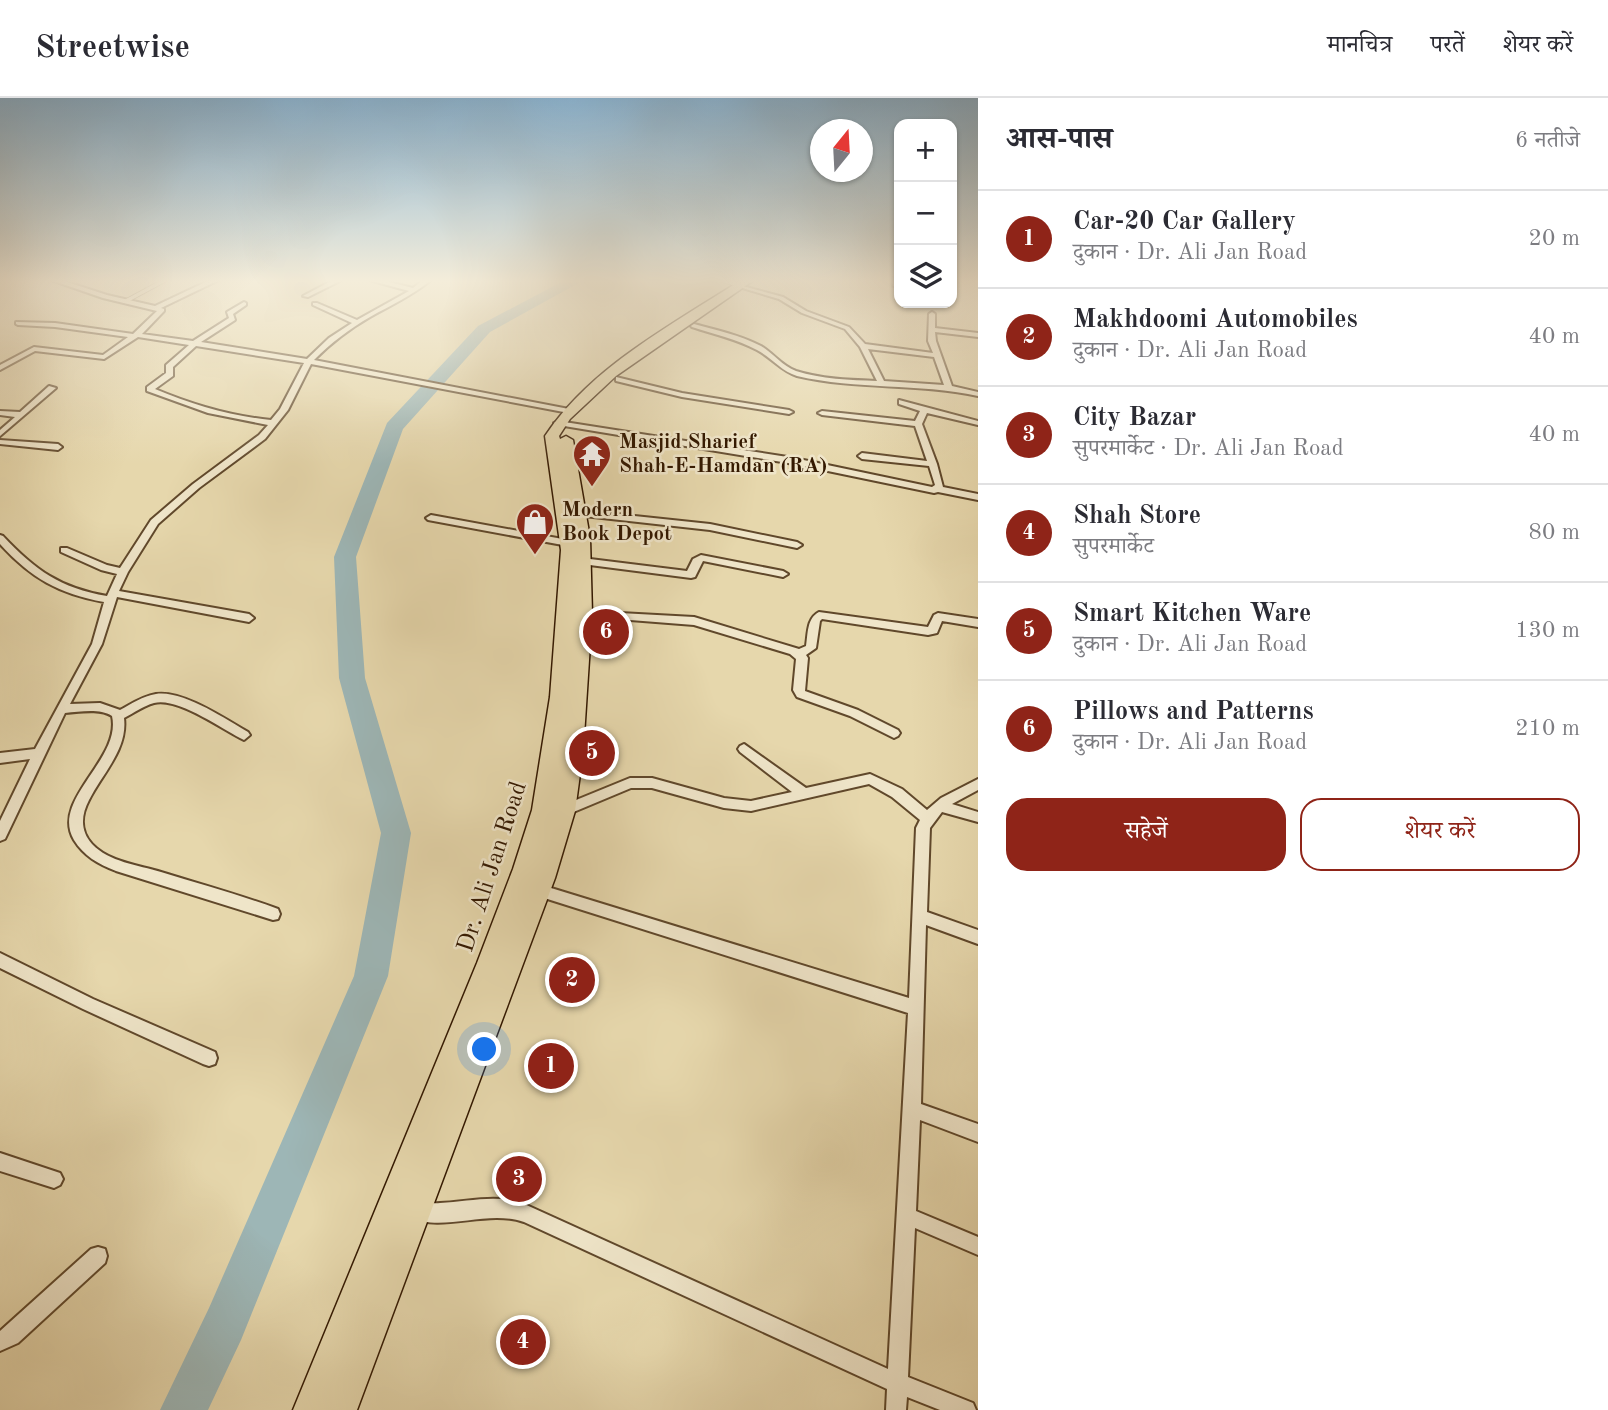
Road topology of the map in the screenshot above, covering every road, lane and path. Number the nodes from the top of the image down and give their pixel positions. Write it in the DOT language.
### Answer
graph roads {
  1 [pos="127,341"];
  2 [pos="176,341"];
  3 [pos="198,341"];
  4 [pos="329,341"];
  5 [pos="658,341"];
  6 [pos="670,341"];
  7 [pos="739,341"];
  8 [pos="859,341"];
  9 [pos="934,341"];
  10 [pos="194,344"];
  11 [pos="863,346"];
  12 [pos="936,355"];
  13 [pos="308,362"];
  14 [pos="0,368"];
  15 [pos="403,379"];
  16 [pos="619,379"];
  17 [pos="881,382"];
  18 [pos="52,388"];
  19 [pos="453,388"];
  20 [pos="949,388"];
  21 [pos="978,394"];
  22 [pos="902,402"];
  23 [pos="924,410"];
  24 [pos="789,412"];
  25 [pos="0,413"];
  26 [pos="822,413"];
  27 [pos="21,415"];
  28 [pos="566,420"];
  29 [pos="978,423"];
  30 [pos="274,424"];
  31 [pos="918,424"];
  32 [pos="0,434"];
  33 [pos="0,442"];
  34 [pos="58,447"];
  35 [pos="862,456"];
  36 [pos="933,464"];
  37 [pos="938,489"];
  38 [pos="978,497"];
  39 [pos="578,513"];
  40 [pos="430,517"];
  41 [pos="0,538"];
  42 [pos="568,542"];
  43 [pos="797,545"];
  44 [pos="64,551"];
  45 [pos="582,561"];
  46 [pos="122,572"];
  47 [pos="783,573"];
  48 [pos="112,597"];
  49 [pos="583,614"];
  50 [pos="249,618"];
  51 [pos="978,624"];
  52 [pos="799,654"];
  53 [pos="63,709"];
  54 [pos="118,716"];
  55 [pos="894,733"];
  56 [pos="244,735"];
  57 [pos="744,748"];
  58 [pos="40,753"];
  59 [pos="0,758"];
  60 [pos="978,784"];
  61 [pos="804,794"];
  62 [pos="564,811"];
  63 [pos="933,811"];
  64 [pos="978,817"];
  65 [pos="0,835"];
  66 [pos="538,890"];
  67 [pos="273,914"];
  68 [pos="919,916"];
  69 [pos="978,937"];
  70 [pos="0,960"];
  71 [pos="916,1009"];
  72 [pos="209,1058"];
  73 [pos="912,1110"];
  74 [pos="978,1133"];
  75 [pos="0,1162"];
  76 [pos="54,1179"];
  77 [pos="394,1202"];
  78 [pos="416,1211"];
  79 [pos="907,1216"];
  80 [pos="978,1246"];
  81 [pos="98,1256"];
  82 [pos="0,1341"];
  83 [pos="899,1384"];
  84 [pos="312,1410"];
  85 [pos="339,1410"];
  86 [pos="896,1410"];
  87 [pos="966,1410"];
  1 -- 14 [label="street"];
  2 -- 10 [label="street"];
  3 -- 10 [label="street"];
  4 -- 13 [label="street"];
  5 -- 28 [label="main road"];
  6 -- 16 [label="main road"];
  7 -- 17 [label="street"];
  8 -- 11 [label="street"];
  9 -- 12 [label="street"];
  10 -- 13 [label="street"];
  10 -- 30 [label="street"];
  11 -- 12 [label="street"];
  11 -- 17 [label="street"];
  12 -- 20 [label="street"];
  13 -- 15 [label="street"];
  13 -- 30 [label="street"];
  15 -- 19 [label="street"];
  16 -- 24 [label="street"];
  16 -- 28 [label="main road"];
  17 -- 20 [label="street"];
  18 -- 27 [label="street"];
  19 -- 28 [label="street"];
  20 -- 21 [label="street"];
  22 -- 23 [label="street"];
  23 -- 29 [label="street"];
  23 -- 31 [label="street"];
  25 -- 27 [label="street"];
  26 -- 31 [label="street"];
  27 -- 32 [label="street"];
  28 -- 37 [label="street"];
  28 -- 39 [label="main road, Dr. Ali Jan Road"];
  28 -- 42 [label="main road, Dr. Ali Jan Road"];
  30 -- 46 [label="street"];
  31 -- 36 [label="street"];
  33 -- 34 [label="street"];
  35 -- 36 [label="street"];
  36 -- 37 [label="street"];
  37 -- 38 [label="street"];
  39 -- 43 [label="street"];
  39 -- 45 [label="main road, Dr. Ali Jan Road"];
  40 -- 42 [label="street"];
  41 -- 48 [label="street"];
  42 -- 77 [label="main road, Dr. Ali Jan Road"];
  44 -- 46 [label="street"];
  45 -- 47 [label="street"];
  45 -- 49 [label="main road, Dr. Ali Jan Road"];
  46 -- 48 [label="street"];
  48 -- 50 [label="street"];
  48 -- 53 [label="street"];
  49 -- 52 [label="street"];
  49 -- 62 [label="main road, Dr. Ali Jan Road"];
  51 -- 52 [label="street"];
  52 -- 55 [label="street"];
  53 -- 54 [label="street"];
  53 -- 58 [label="street"];
  54 -- 56 [label="street"];
  54 -- 67 [label="street"];
  57 -- 61 [label="street"];
  58 -- 59 [label="street"];
  58 -- 65 [label="street"];
  60 -- 63 [label="street"];
  61 -- 62 [label="street"];
  61 -- 63 [label="street"];
  62 -- 66 [label="main road, Dr. Ali Jan Road"];
  63 -- 64 [label="street"];
  63 -- 68 [label="street"];
  66 -- 71 [label="street"];
  66 -- 78 [label="main road, Dr. Ali Jan Road"];
  68 -- 69 [label="street"];
  68 -- 71 [label="street"];
  70 -- 72 [label="street"];
  71 -- 73 [label="street"];
  73 -- 74 [label="street"];
  73 -- 79 [label="street"];
  75 -- 76 [label="street"];
  77 -- 78 [label="street"];
  77 -- 84 [label="main road, Dr. Ali Jan Road"];
  78 -- 83 [label="street"];
  78 -- 85 [label="main road, Dr. Ali Jan Road"];
  79 -- 80 [label="street"];
  79 -- 83 [label="street"];
  81 -- 82 [label="street"];
  83 -- 86 [label="street"];
  83 -- 87 [label="street"];
}
